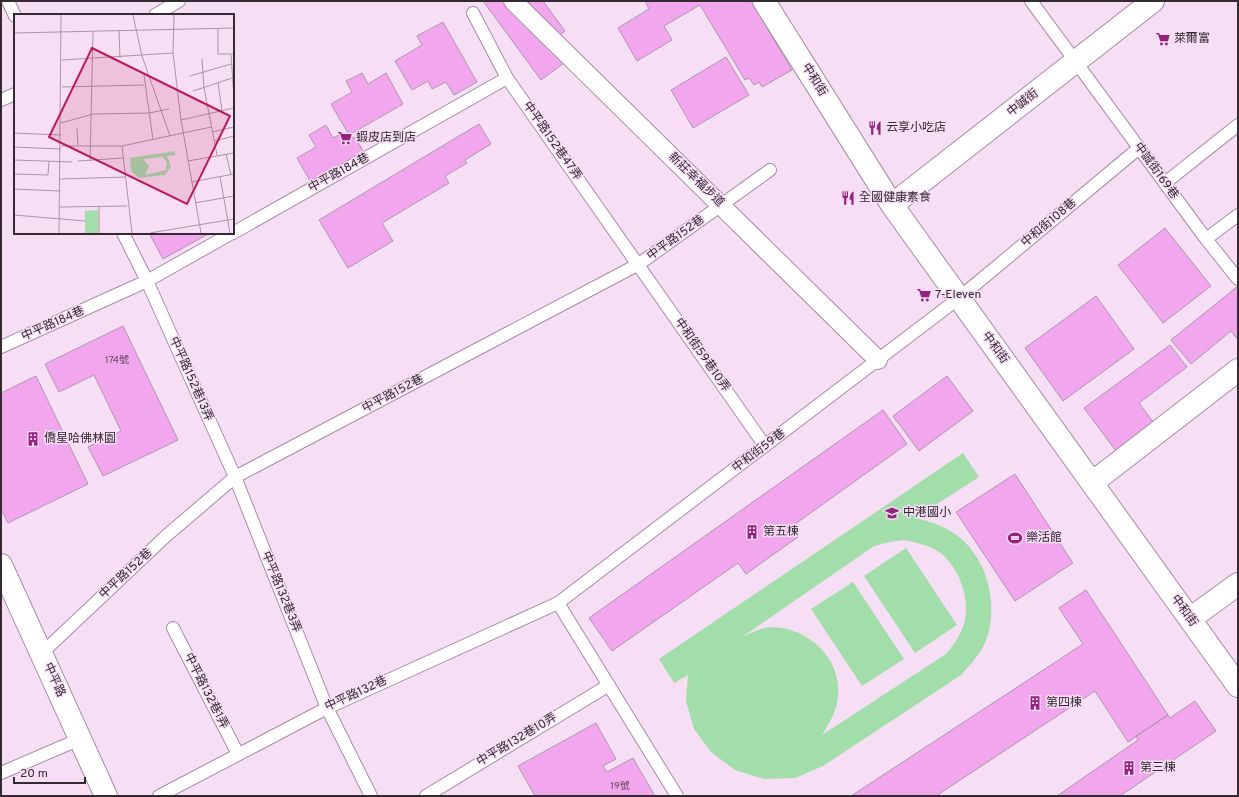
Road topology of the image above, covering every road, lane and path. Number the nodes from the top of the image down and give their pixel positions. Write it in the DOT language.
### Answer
graph roads {
  1 [pos="8,1"];
  2 [pos="179,1"];
  3 [pos="512,1"];
  4 [pos="764,1"];
  5 [pos="1031,1"];
  6 [pos="1153,1"];
  7 [pos="473,13"];
  8 [pos="14,14"];
  9 [pos="157,14"];
  10 [pos="1075,62"];
  11 [pos="507,78"];
  12 [pos="14,94"];
  13 [pos="1,100"];
  14 [pos="1238,125"];
  15 [pos="1139,148"];
  16 [pos="770,170"];
  17 [pos="1165,183"];
  18 [pos="722,205"];
  19 [pos="892,205"];
  20 [pos="1238,215"];
  21 [pos="234,232"];
  22 [pos="124,234"];
  23 [pos="231,234"];
  24 [pos="1206,239"];
  25 [pos="639,264"];
  26 [pos="1238,279"];
  27 [pos="147,281"];
  28 [pos="959,298"];
  29 [pos="1,347"];
  30 [pos="878,360"];
  31 [pos="1238,370"];
  32 [pos="765,446"];
  33 [pos="235,477"];
  34 [pos="1092,483"];
  35 [pos="1,565"];
  36 [pos="1238,584"];
  37 [pos="558,603"];
  38 [pos="1190,620"];
  39 [pos="173,628"];
  40 [pos="42,653"];
  41 [pos="609,685"];
  42 [pos="1238,686"];
  43 [pos="327,708"];
  44 [pos="80,739"];
  45 [pos="238,754"];
  46 [pos="1,773"];
  47 [pos="106,796"];
  48 [pos="160,796"];
  49 [pos="371,796"];
  50 [pos="426,796"];
  51 [pos="677,796"];
  1 -- 8 [label="lane"];
  2 -- 9 [label="lane"];
  3 -- 18 [label="street, 新莊幸福步道"];
  4 -- 19 [label="street, 中和街"];
  5 -- 10 [label="lane, 中誠街169巷"];
  6 -- 10 [label="street, 中誠街"];
  7 -- 11 [label="lane, 中平路152巷47弄"];
  10 -- 15 [label="lane, 中誠街169巷"];
  10 -- 19 [label="street, 中誠街"];
  11 -- 21 [label="lane, 中平路184巷"];
  11 -- 25 [label="lane, 中平路152巷47弄"];
  12 -- 13 [label="lane"];
  14 -- 17 [label="lane"];
  15 -- 17 [label="lane, 中誠街169巷"];
  15 -- 28 [label="lane, 中和街108巷"];
  16 -- 18 [label="lane, 中平路152巷"];
  17 -- 24 [label="lane, 中誠街169巷"];
  18 -- 25 [label="lane, 中平路152巷"];
  18 -- 30 [label="street, 新莊幸福步道"];
  19 -- 28 [label="street, 中和街"];
  20 -- 24 [label="lane"];
  22 -- 27 [label="lane, 中平路152巷13弄"];
  23 -- 27 [label="lane, 中平路184巷"];
  24 -- 26 [label="lane, 中誠街169巷"];
  25 -- 32 [label="lane, 中和街59巷10弄"];
  25 -- 33 [label="lane, 中平路152巷"];
  27 -- 29 [label="lane, 中平路184巷"];
  27 -- 33 [label="lane, 中平路152巷13弄"];
  28 -- 30 [label="lane, 中和街59巷"];
  28 -- 34 [label="street, 中和街"];
  30 -- 32 [label="lane, 中和街59巷"];
  31 -- 34 [label="street"];
  32 -- 37 [label="lane, 中和街59巷"];
  33 -- 40 [label="lane, 中平路152巷"];
  33 -- 43 [label="lane, 中平路132巷3弄"];
  34 -- 38 [label="street, 中和街"];
  35 -- 40 [label="street, 中平路"];
  36 -- 38 [label="street"];
  37 -- 41 [label="lane"];
  37 -- 43 [label="lane, 中平路132巷"];
  38 -- 42 [label="street, 中和街"];
  39 -- 45 [label="lane, 中平路132巷1弄"];
  40 -- 44 [label="street, 中平路"];
  41 -- 50 [label="lane, 中平路132巷10弄"];
  41 -- 51 [label="lane"];
  43 -- 45 [label="lane, 中平路132巷"];
  43 -- 49 [label="lane"];
  44 -- 46 [label="lane"];
  44 -- 47 [label="street, 中平路"];
  45 -- 48 [label="lane, 中平路132巷"];
}
